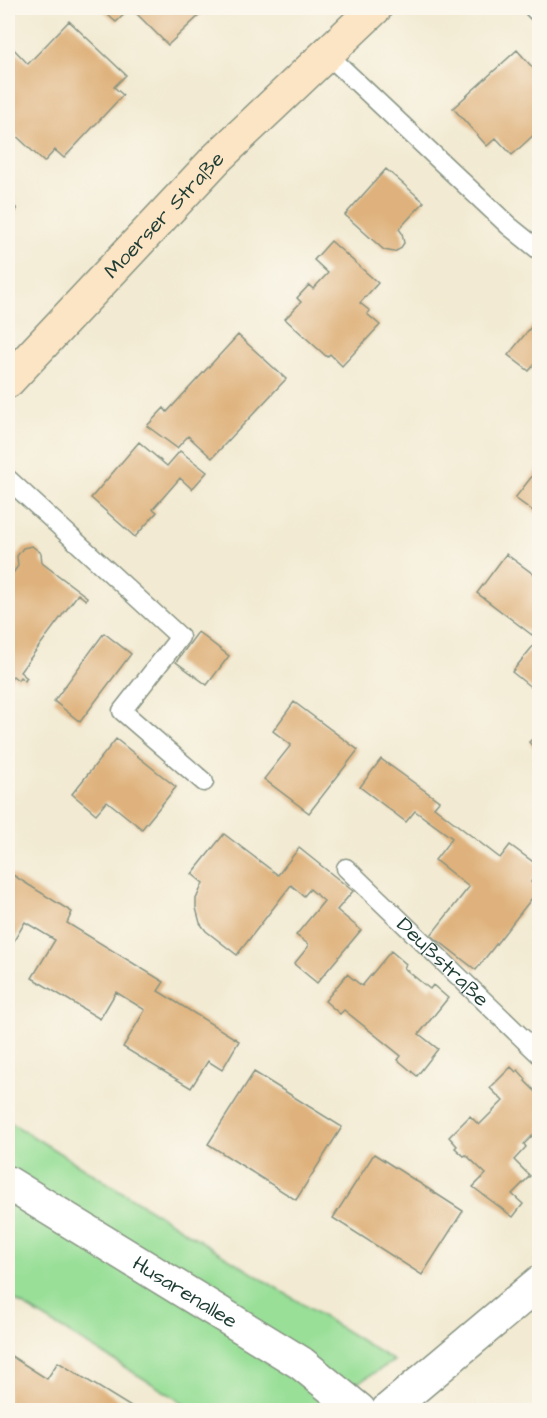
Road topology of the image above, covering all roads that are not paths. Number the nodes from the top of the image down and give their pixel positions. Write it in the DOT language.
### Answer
graph roads {
  1 [pos="375,8"];
  2 [pos="533,8"];
  3 [pos="540,15"];
  4 [pos="326,53"];
  5 [pos="540,251"];
  6 [pos="8,381"];
  7 [pos="8,479"];
  8 [pos="204,782"];
  9 [pos="346,868"];
  10 [pos="540,1055"];
  11 [pos="8,1183"];
  12 [pos="540,1282"];
  13 [pos="359,1410"];
  14 [pos="388,1410"];
  1 -- 4 [label="main road, Moerser Straße"];
  2 -- 3 [label="lane"];
  4 -- 5 [label="lane"];
  4 -- 6 [label="main road, Moerser Straße"];
  7 -- 8 [label="lane"];
  9 -- 10 [label="lane, Deußstraße"];
  11 -- 13 [label="street, Husarenallee"];
  12 -- 14 [label="street"];
}
